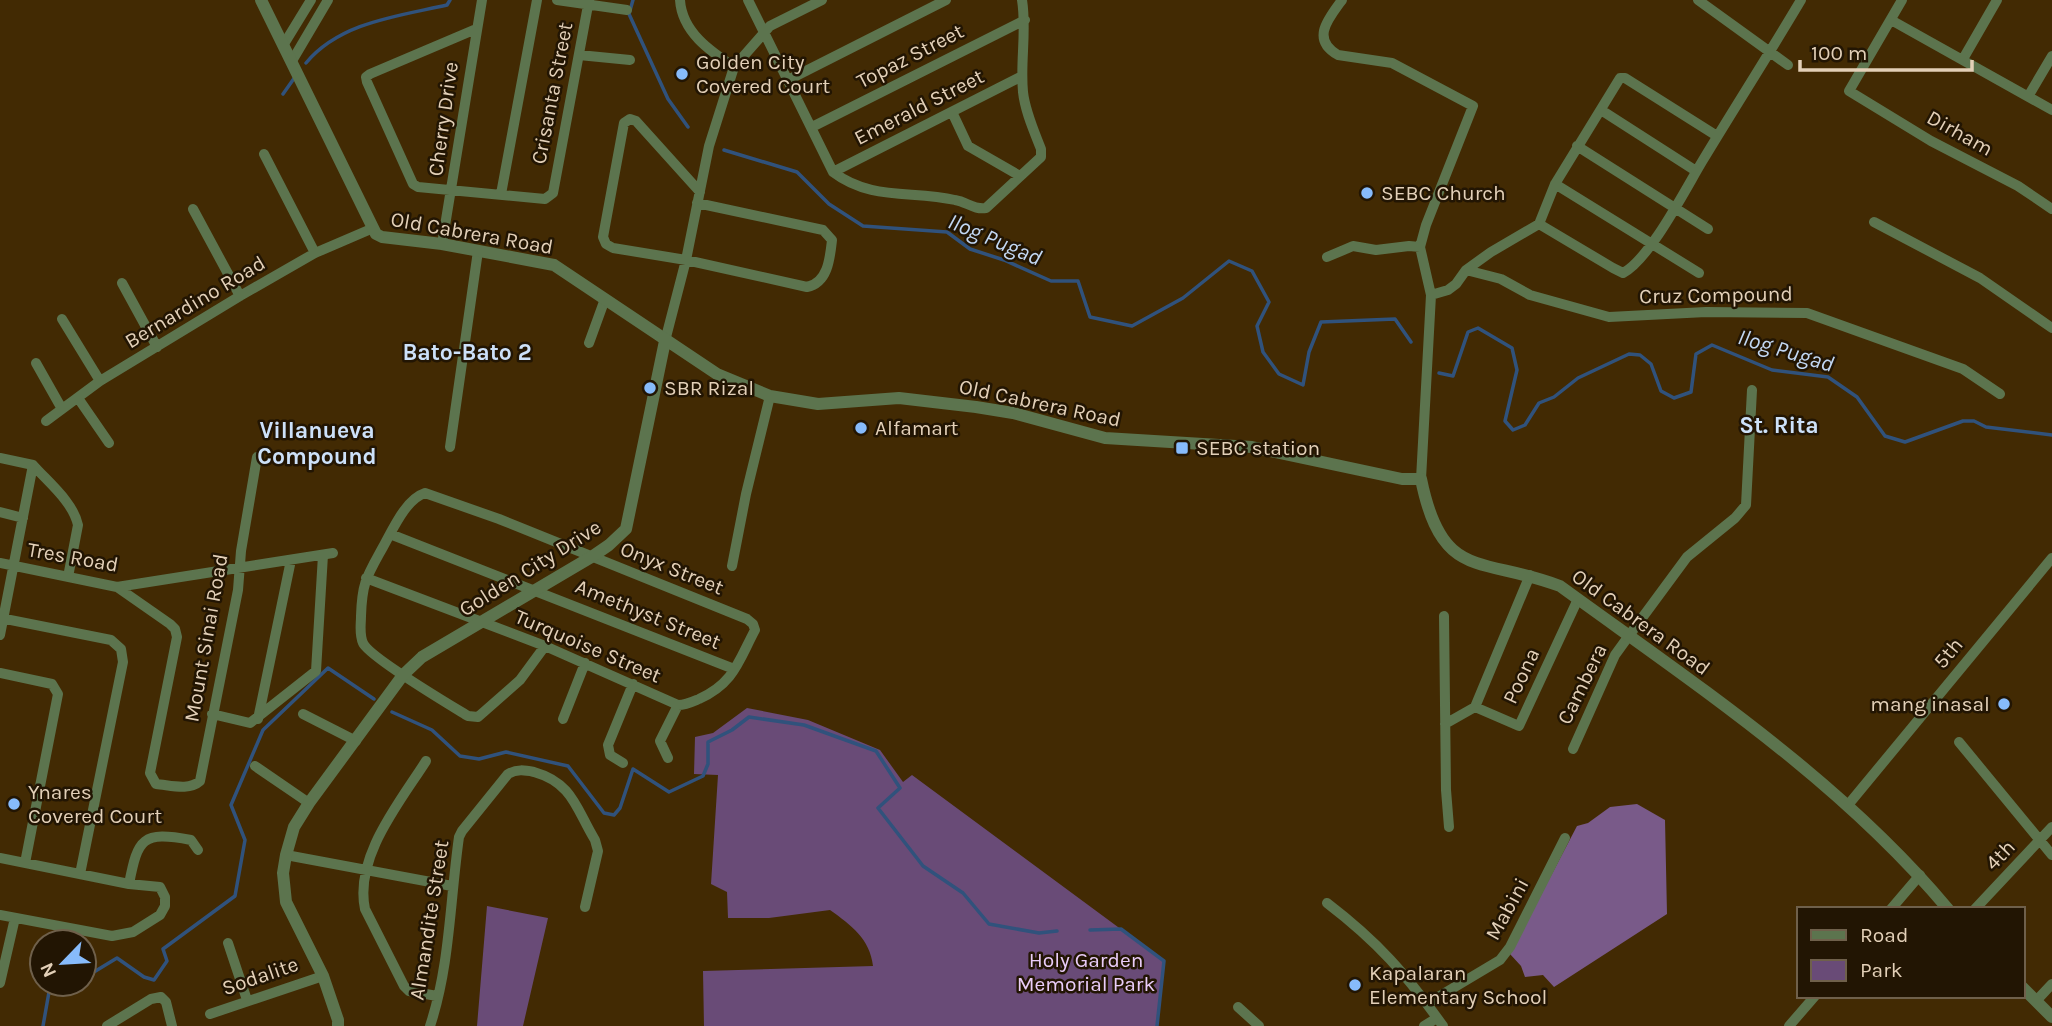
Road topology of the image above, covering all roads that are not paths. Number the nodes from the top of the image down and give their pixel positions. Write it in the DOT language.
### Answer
graph roads {
  1 [pos="261,0"];
  2 [pos="311,0"];
  3 [pos="328,0"];
  4 [pos="481,0"];
  5 [pos="537,0"];
  6 [pos="557,0"];
  7 [pos="680,0"];
  8 [pos="748,0"];
  9 [pos="822,0"];
  10 [pos="946,0"];
  11 [pos="1022,0"];
  12 [pos="1342,0"];
  13 [pos="1698,0"];
  14 [pos="1801,0"];
  15 [pos="1902,0"];
  16 [pos="1997,0"];
  17 [pos="588,2"];
  18 [pos="627,10"];
  19 [pos="1025,20"];
  20 [pos="1891,20"];
  21 [pos="476,29"];
  22 [pos="763,32"];
  23 [pos="284,44"];
  24 [pos="1770,52"];
  25 [pos="579,55"];
  26 [pos="2052,56"];
  27 [pos="630,60"];
  28 [pos="1963,60"];
  29 [pos="292,61"];
  30 [pos="1788,65"];
  31 [pos="734,67"];
  32 [pos="1022,76"];
  33 [pos="788,80"];
  34 [pos="2029,95"];
  35 [pos="1601,110"];
  36 [pos="2052,110"];
  37 [pos="952,112"];
  38 [pos="812,127"];
  39 [pos="1717,136"];
  40 [pos="1577,146"];
  41 [pos="264,154"];
  42 [pos="1696,171"];
  43 [pos="833,172"];
  44 [pos="1020,176"];
  45 [pos="1555,184"];
  46 [pos="452,190"];
  47 [pos="501,194"];
  48 [pos="698,197"];
  49 [pos="1674,207"];
  50 [pos="193,209"];
  51 [pos="2052,209"];
  52 [pos="1874,222"];
  53 [pos="1539,224"];
  54 [pos="371,229"];
  55 [pos="1708,229"];
  56 [pos="442,244"];
  57 [pos="1650,245"];
  58 [pos="1420,247"];
  59 [pos="478,251"];
  60 [pos="315,253"];
  61 [pos="1327,257"];
  62 [pos="685,260"];
  63 [pos="1466,270"];
  64 [pos="1699,273"];
  65 [pos="122,283"];
  66 [pos="1431,295"];
  67 [pos="240,296"];
  68 [pos="604,299"];
  69 [pos="62,319"];
  70 [pos="2052,328"];
  71 [pos="665,341"];
  72 [pos="589,343"];
  73 [pos="157,347"];
  74 [pos="36,363"];
  75 [pos="100,381"];
  76 [pos="1752,390"];
  77 [pos="2000,394"];
  78 [pos="770,396"];
  79 [pos="78,398"];
  80 [pos="62,410"];
  81 [pos="46,421"];
  82 [pos="109,443"];
  83 [pos="450,447"];
  84 [pos="257,457"];
  85 [pos="0,458"];
  86 [pos="33,465"];
  87 [pos="1421,479"];
  88 [pos="0,512"];
  89 [pos="23,518"];
  90 [pos="390,534"];
  91 [pos="593,556"];
  92 [pos="2052,558"];
  93 [pos="291,560"];
  94 [pos="0,564"];
  95 [pos="13,566"];
  96 [pos="732,566"];
  97 [pos="239,569"];
  98 [pos="1530,575"];
  99 [pos="68,577"];
  100 [pos="366,578"];
  101 [pos="117,587"];
  102 [pos="535,589"];
  103 [pos="1578,599"];
  104 [pos="1444,616"];
  105 [pos="2,618"];
  106 [pos="480,622"];
  107 [pos="0,635"];
  108 [pos="1628,637"];
  109 [pos="545,646"];
  110 [pos="585,663"];
  111 [pos="734,670"];
  112 [pos="0,673"];
  113 [pos="404,675"];
  114 [pos="633,684"];
  115 [pos="677,705"];
  116 [pos="1475,707"];
  117 [pos="212,714"];
  118 [pos="303,714"];
  119 [pos="258,719"];
  120 [pos="563,719"];
  121 [pos="1445,724"];
  122 [pos="356,741"];
  123 [pos="1959,742"];
  124 [pos="1573,749"];
  125 [pos="668,758"];
  126 [pos="426,761"];
  127 [pos="623,763"];
  128 [pos="255,766"];
  129 [pos="309,803"];
  130 [pos="1848,805"];
  131 [pos="1449,827"];
  132 [pos="2052,827"];
  133 [pos="1565,838"];
  134 [pos="2040,841"];
  135 [pos="198,850"];
  136 [pos="286,855"];
  137 [pos="2052,855"];
  138 [pos="0,858"];
  139 [pos="25,863"];
  140 [pos="367,869"];
  141 [pos="80,874"];
  142 [pos="1920,875"];
  143 [pos="129,884"];
  144 [pos="452,886"];
  145 [pos="1327,902"];
  146 [pos="584,906"];
  147 [pos="1893,907"];
  148 [pos="1946,907"];
  149 [pos="1977,907"];
  150 [pos="0,915"];
  151 [pos="15,918"];
  152 [pos="228,943"];
  153 [pos="323,975"];
  154 [pos="0,983"];
  155 [pos="2052,984"];
  156 [pos="2024,989"];
  157 [pos="437,996"];
  158 [pos="1813,998"];
  159 [pos="247,1000"];
  160 [pos="2036,1001"];
  161 [pos="1427,1003"];
  162 [pos="1238,1007"];
  163 [pos="209,1014"];
  164 [pos="2052,1017"];
  165 [pos="1440,1022"];
  166 [pos="107,1026"];
  167 [pos="172,1026"];
  168 [pos="338,1026"];
  169 [pos="430,1026"];
  170 [pos="1259,1026"];
  171 [pos="1424,1026"];
  172 [pos="1789,1026"];
  1 -- 23 [label="street, Old Cabrera Road"];
  2 -- 23 [label="street"];
  3 -- 29 [label="street"];
  4 -- 21 [label="street, Cherry Drive"];
  5 -- 47 [label="street"];
  6 -- 17 [label="street"];
  7 -- 31 [label="street"];
  8 -- 22 [label="street"];
  9 -- 22 [label="street, Golden City Drive"];
  10 -- 33 [label="street"];
  11 -- 19 [label="street"];
  12 -- 58 [label="street"];
  13 -- 24 [label="street"];
  14 -- 24 [label="street"];
  15 -- 20 [label="street"];
  16 -- 28 [label="street"];
  17 -- 18 [label="street"];
  17 -- 25 [label="street, Crisanta Street"];
  19 -- 32 [label="street"];
  19 -- 38 [label="street, Topaz Street"];
  20 -- 28 [label="street"];
  20 -- 51 [label="street, Dirham"];
  21 -- 46 [label="street, Cherry Drive"];
  21 -- 46 [label="street"];
  22 -- 31 [label="street, Golden City Drive"];
  22 -- 33 [label="street"];
  23 -- 29 [label="street, Old Cabrera Road"];
  24 -- 30 [label="street"];
  24 -- 39 [label="street"];
  25 -- 27 [label="street"];
  25 -- 47 [label="street, Crisanta Street"];
  26 -- 34 [label="street"];
  28 -- 34 [label="street"];
  29 -- 54 [label="street, Old Cabrera Road"];
  31 -- 48 [label="street, Golden City Drive"];
  32 -- 37 [label="street, Emerald Street"];
  32 -- 44 [label="street"];
  33 -- 38 [label="street"];
  34 -- 36 [label="street"];
  35 -- 39 [label="street"];
  35 -- 40 [label="street"];
  35 -- 42 [label="street"];
  37 -- 43 [label="street, Emerald Street"];
  37 -- 44 [label="street"];
  38 -- 43 [label="street"];
  39 -- 42 [label="street"];
  40 -- 45 [label="street"];
  40 -- 49 [label="street"];
  41 -- 60 [label="street"];
  42 -- 49 [label="street"];
  43 -- 44 [label="street"];
  45 -- 53 [label="street"];
  45 -- 57 [label="street"];
  46 -- 47 [label="street"];
  46 -- 56 [label="street, Cherry Drive"];
  48 -- 62 [label="street, Golden City Drive"];
  48 -- 62 [label="street"];
  48 -- 62 [label="street"];
  49 -- 55 [label="street"];
  49 -- 57 [label="street"];
  50 -- 67 [label="street"];
  52 -- 70 [label="street"];
  53 -- 57 [label="street"];
  53 -- 63 [label="street"];
  54 -- 56 [label="street, Old Cabrera Road"];
  54 -- 60 [label="street, Bernardino Road"];
  56 -- 59 [label="street, Old Cabrera Road"];
  57 -- 64 [label="street"];
  58 -- 61 [label="street"];
  58 -- 66 [label="street"];
  59 -- 68 [label="street, Old Cabrera Road"];
  59 -- 83 [label="street"];
  60 -- 67 [label="street, Bernardino Road"];
  62 -- 71 [label="street, Golden City Drive"];
  63 -- 66 [label="street"];
  63 -- 77 [label="street, Cruz Compound"];
  65 -- 73 [label="street"];
  66 -- 87 [label="street"];
  67 -- 73 [label="street, Bernardino Road"];
  68 -- 71 [label="street, Old Cabrera Road"];
  68 -- 72 [label="street"];
  69 -- 75 [label="street"];
  71 -- 78 [label="street, Old Cabrera Road"];
  71 -- 91 [label="street, Golden City Drive"];
  73 -- 75 [label="street, Bernardino Road"];
  74 -- 80 [label="street"];
  75 -- 79 [label="street, Bernardino Road"];
  76 -- 108 [label="street, Cambera"];
  78 -- 87 [label="street, Old Cabrera Road"];
  78 -- 96 [label="street"];
  79 -- 80 [label="street, Bernardino Road"];
  79 -- 82 [label="street"];
  80 -- 81 [label="street, Bernardino Road"];
  84 -- 97 [label="street, Mount Sinai Road"];
  85 -- 86 [label="street"];
  86 -- 89 [label="street"];
  86 -- 99 [label="street"];
  87 -- 98 [label="street, Old Cabrera Road"];
  88 -- 89 [label="street"];
  89 -- 95 [label="street"];
  90 -- 91 [label="street, Onyx Street"];
  90 -- 100 [label="street"];
  90 -- 102 [label="street, Amethyst Street"];
  91 -- 102 [label="street, Golden City Drive"];
  91 -- 111 [label="street, Onyx Street"];
  92 -- 130 [label="street, 5th"];
  93 -- 97 [label="street, Tres Road"];
  93 -- 119 [label="street"];
  93 -- 119 [label="street, Tres Road"];
  94 -- 95 [label="street, Tres Road"];
  95 -- 99 [label="street, Tres Road"];
  95 -- 105 [label="street"];
  97 -- 101 [label="street, Tres Road"];
  97 -- 117 [label="street, Mount Sinai Road"];
  98 -- 103 [label="street, Old Cabrera Road"];
  98 -- 116 [label="street"];
  99 -- 101 [label="street, Tres Road"];
  100 -- 106 [label="street, Turquoise Street"];
  100 -- 113 [label="street"];
  101 -- 117 [label="street, Mount Sinai Road"];
  102 -- 106 [label="street, Golden City Drive"];
  102 -- 111 [label="street, Amethyst Street"];
  103 -- 108 [label="street, Old Cabrera Road"];
  103 -- 116 [label="street, Poona"];
  104 -- 121 [label="street"];
  105 -- 107 [label="street"];
  105 -- 141 [label="street"];
  106 -- 109 [label="street, Turquoise Street"];
  106 -- 113 [label="street, Golden City Drive"];
  108 -- 124 [label="street, Cambera"];
  108 -- 130 [label="street, Old Cabrera Road"];
  109 -- 110 [label="street, Turquoise Street"];
  109 -- 113 [label="street"];
  110 -- 114 [label="street, Turquoise Street"];
  110 -- 120 [label="street"];
  111 -- 115 [label="street"];
  112 -- 139 [label="street"];
  113 -- 122 [label="street, Golden City Drive"];
  114 -- 115 [label="street, Turquoise Street"];
  114 -- 127 [label="street"];
  115 -- 125 [label="street"];
  116 -- 121 [label="street"];
  117 -- 119 [label="street"];
  118 -- 122 [label="street"];
  121 -- 131 [label="street"];
  122 -- 129 [label="street, Golden City Drive"];
  123 -- 134 [label="street"];
  126 -- 140 [label="street"];
  128 -- 129 [label="street"];
  129 -- 136 [label="street, Golden City Drive"];
  130 -- 142 [label="street, Old Cabrera Road"];
  132 -- 134 [label="street, 4th"];
  133 -- 161 [label="street, Mabini"];
  134 -- 137 [label="street"];
  134 -- 149 [label="street, 4th"];
  135 -- 143 [label="street"];
  136 -- 140 [label="street"];
  136 -- 153 [label="street, Golden City Drive"];
  138 -- 139 [label="street"];
  139 -- 141 [label="street"];
  140 -- 144 [label="street"];
  140 -- 157 [label="street"];
  141 -- 143 [label="street"];
  142 -- 147 [label="street"];
  142 -- 148 [label="street, Old Cabrera Road"];
  143 -- 151 [label="street"];
  144 -- 146 [label="street, Almandite Street"];
  144 -- 157 [label="street, Almandite Street"];
  145 -- 161 [label="street"];
  150 -- 151 [label="street"];
  151 -- 154 [label="street"];
  152 -- 159 [label="street"];
  153 -- 159 [label="street, Sodalite"];
  153 -- 168 [label="street, Golden City Drive"];
  155 -- 160 [label="street"];
  156 -- 160 [label="street"];
  157 -- 169 [label="street, Almandite Street"];
  158 -- 172 [label="street"];
  159 -- 163 [label="street, Sodalite"];
  160 -- 164 [label="street"];
  161 -- 165 [label="street"];
  162 -- 170 [label="street"];
  165 -- 171 [label="street"];
  166 -- 167 [label="street"];
}
